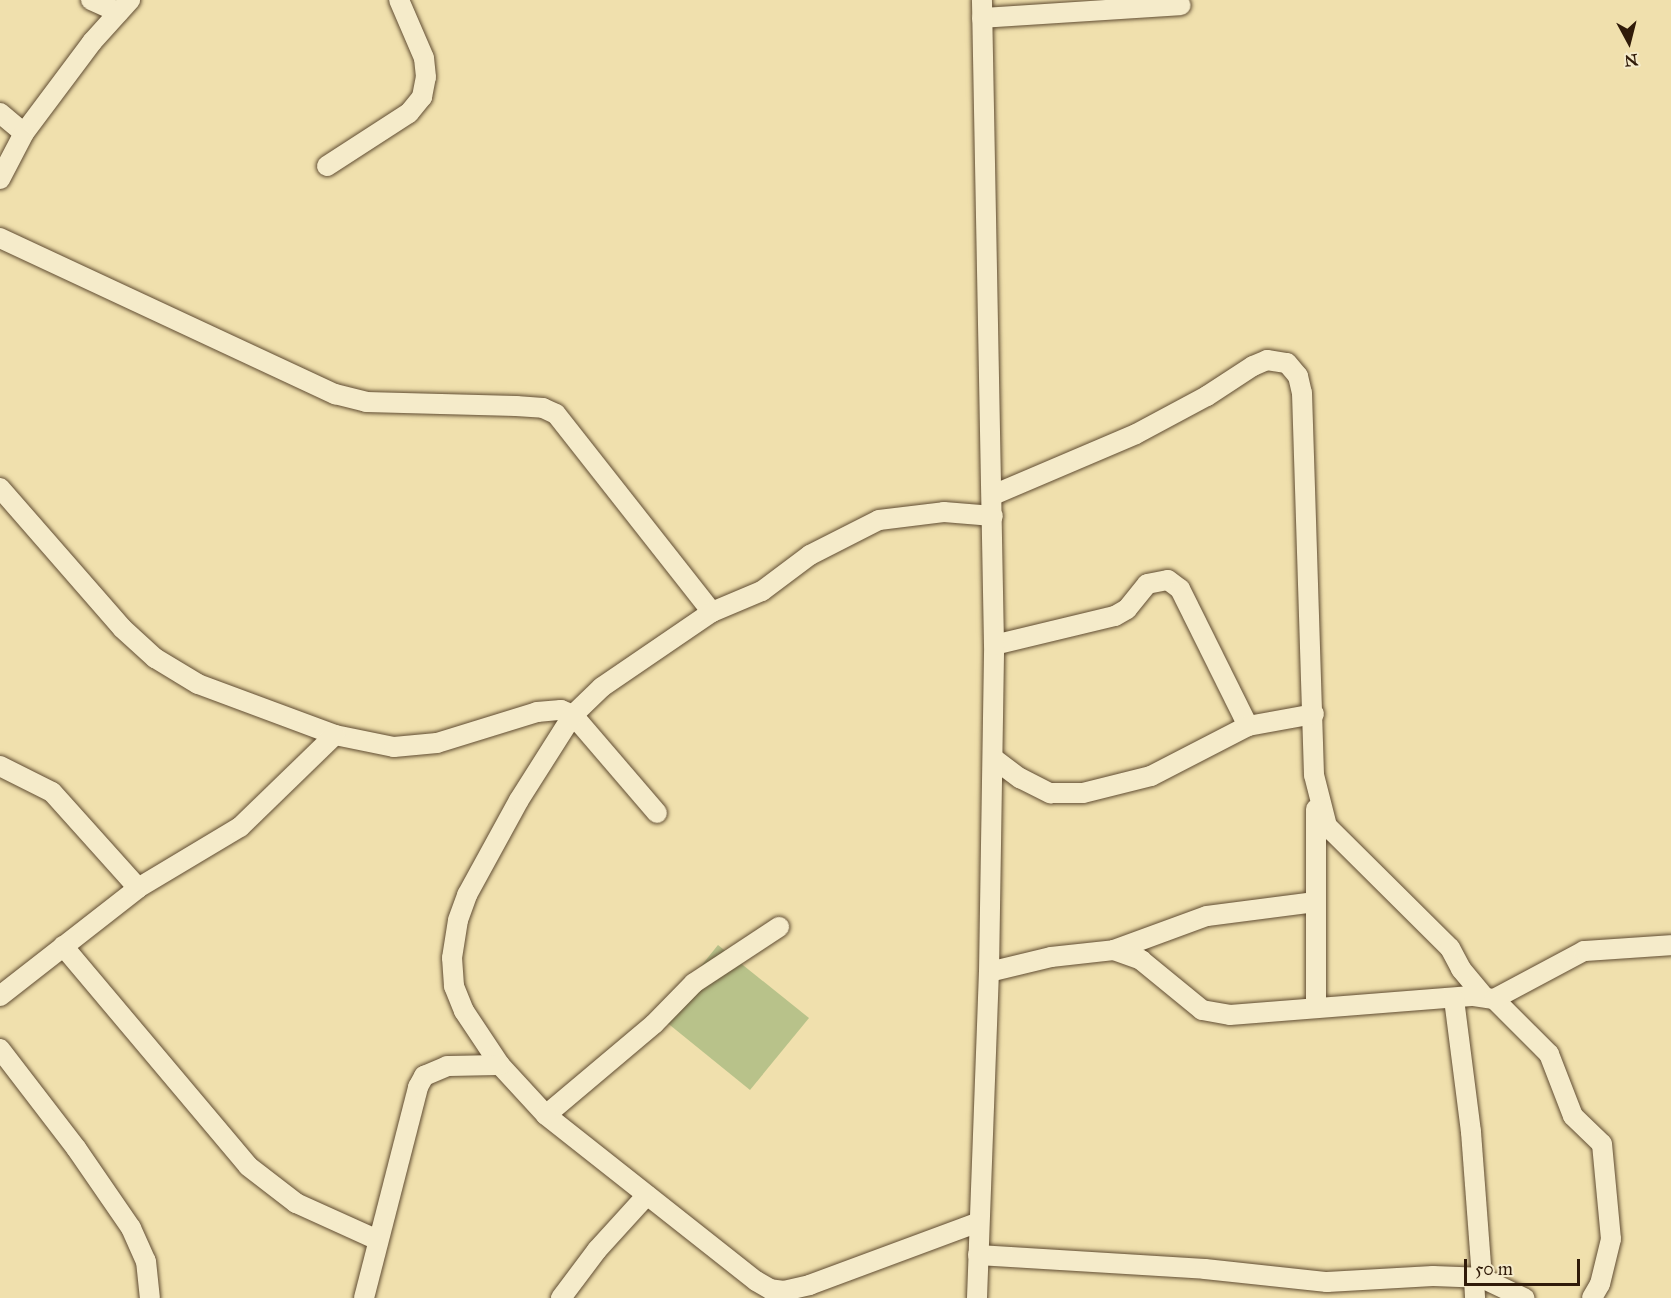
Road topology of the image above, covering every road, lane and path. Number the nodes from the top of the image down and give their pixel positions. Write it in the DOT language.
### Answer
graph roads {
  1 [pos="91,0"];
  2 [pos="399,0"];
  3 [pos="1180,5"];
  4 [pos="124,6"];
  5 [pos="982,9"];
  6 [pos="0,113"];
  7 [pos="24,133"];
  8 [pos="327,166"];
  9 [pos="0,179"];
  10 [pos="0,238"];
  11 [pos="0,488"];
  12 [pos="993,495"];
  13 [pos="993,516"];
  14 [pos="712,612"];
  15 [pos="994,645"];
  16 [pos="1314,714"];
  17 [pos="573,715"];
  18 [pos="1248,726"];
  19 [pos="335,735"];
  20 [pos="993,758"];
  21 [pos="0,766"];
  22 [pos="1317,792"];
  23 [pos="657,813"];
  24 [pos="138,888"];
  25 [pos="1315,902"];
  26 [pos="779,927"];
  27 [pos="1671,945"];
  28 [pos="63,946"];
  29 [pos="1114,950"];
  30 [pos="989,972"];
  31 [pos="0,996"];
  32 [pos="1489,997"];
  33 [pos="1454,999"];
  34 [pos="1316,1008"];
  35 [pos="0,1049"];
  36 [pos="500,1065"];
  37 [pos="546,1115"];
  38 [pos="647,1195"];
  39 [pos="980,1222"];
  40 [pos="378,1240"];
  41 [pos="978,1255"];
  42 [pos="1478,1278"];
  43 [pos="150,1298"];
  44 [pos="364,1298"];
  45 [pos="561,1298"];
  46 [pos="977,1298"];
  47 [pos="1475,1298"];
  48 [pos="1524,1298"];
  49 [pos="1592,1298"];
  1 -- 4 [label="street"];
  2 -- 8 [label="street"];
  3 -- 5 [label="street"];
  4 -- 7 [label="street"];
  5 -- 12 [label="street"];
  6 -- 7 [label="street"];
  7 -- 9 [label="street"];
  10 -- 14 [label="street"];
  11 -- 19 [label="street"];
  12 -- 13 [label="street"];
  12 -- 16 [label="street"];
  13 -- 14 [label="street"];
  13 -- 15 [label="street"];
  14 -- 17 [label="street"];
  15 -- 18 [label="street"];
  15 -- 20 [label="street"];
  16 -- 18 [label="street"];
  16 -- 22 [label="street"];
  17 -- 19 [label="street"];
  17 -- 23 [label="street"];
  17 -- 36 [label="street"];
  18 -- 20 [label="street"];
  19 -- 24 [label="street"];
  20 -- 30 [label="street"];
  21 -- 24 [label="street"];
  22 -- 25 [label="street"];
  22 -- 32 [label="street"];
  24 -- 28 [label="street"];
  25 -- 29 [label="street"];
  25 -- 34 [label="street"];
  26 -- 37 [label="street"];
  27 -- 32 [label="street"];
  28 -- 31 [label="street"];
  28 -- 40 [label="street"];
  29 -- 30 [label="street"];
  29 -- 34 [label="street"];
  30 -- 39 [label="street"];
  32 -- 33 [label="street"];
  32 -- 49 [label="street"];
  33 -- 34 [label="street"];
  33 -- 42 [label="street"];
  35 -- 43 [label="street"];
  36 -- 37 [label="street"];
  36 -- 40 [label="street"];
  37 -- 38 [label="street"];
  38 -- 39 [label="street"];
  38 -- 45 [label="street"];
  39 -- 41 [label="street"];
  40 -- 44 [label="street"];
  41 -- 42 [label="street"];
  41 -- 46 [label="street"];
  42 -- 47 [label="street"];
  42 -- 48 [label="street"];
}
